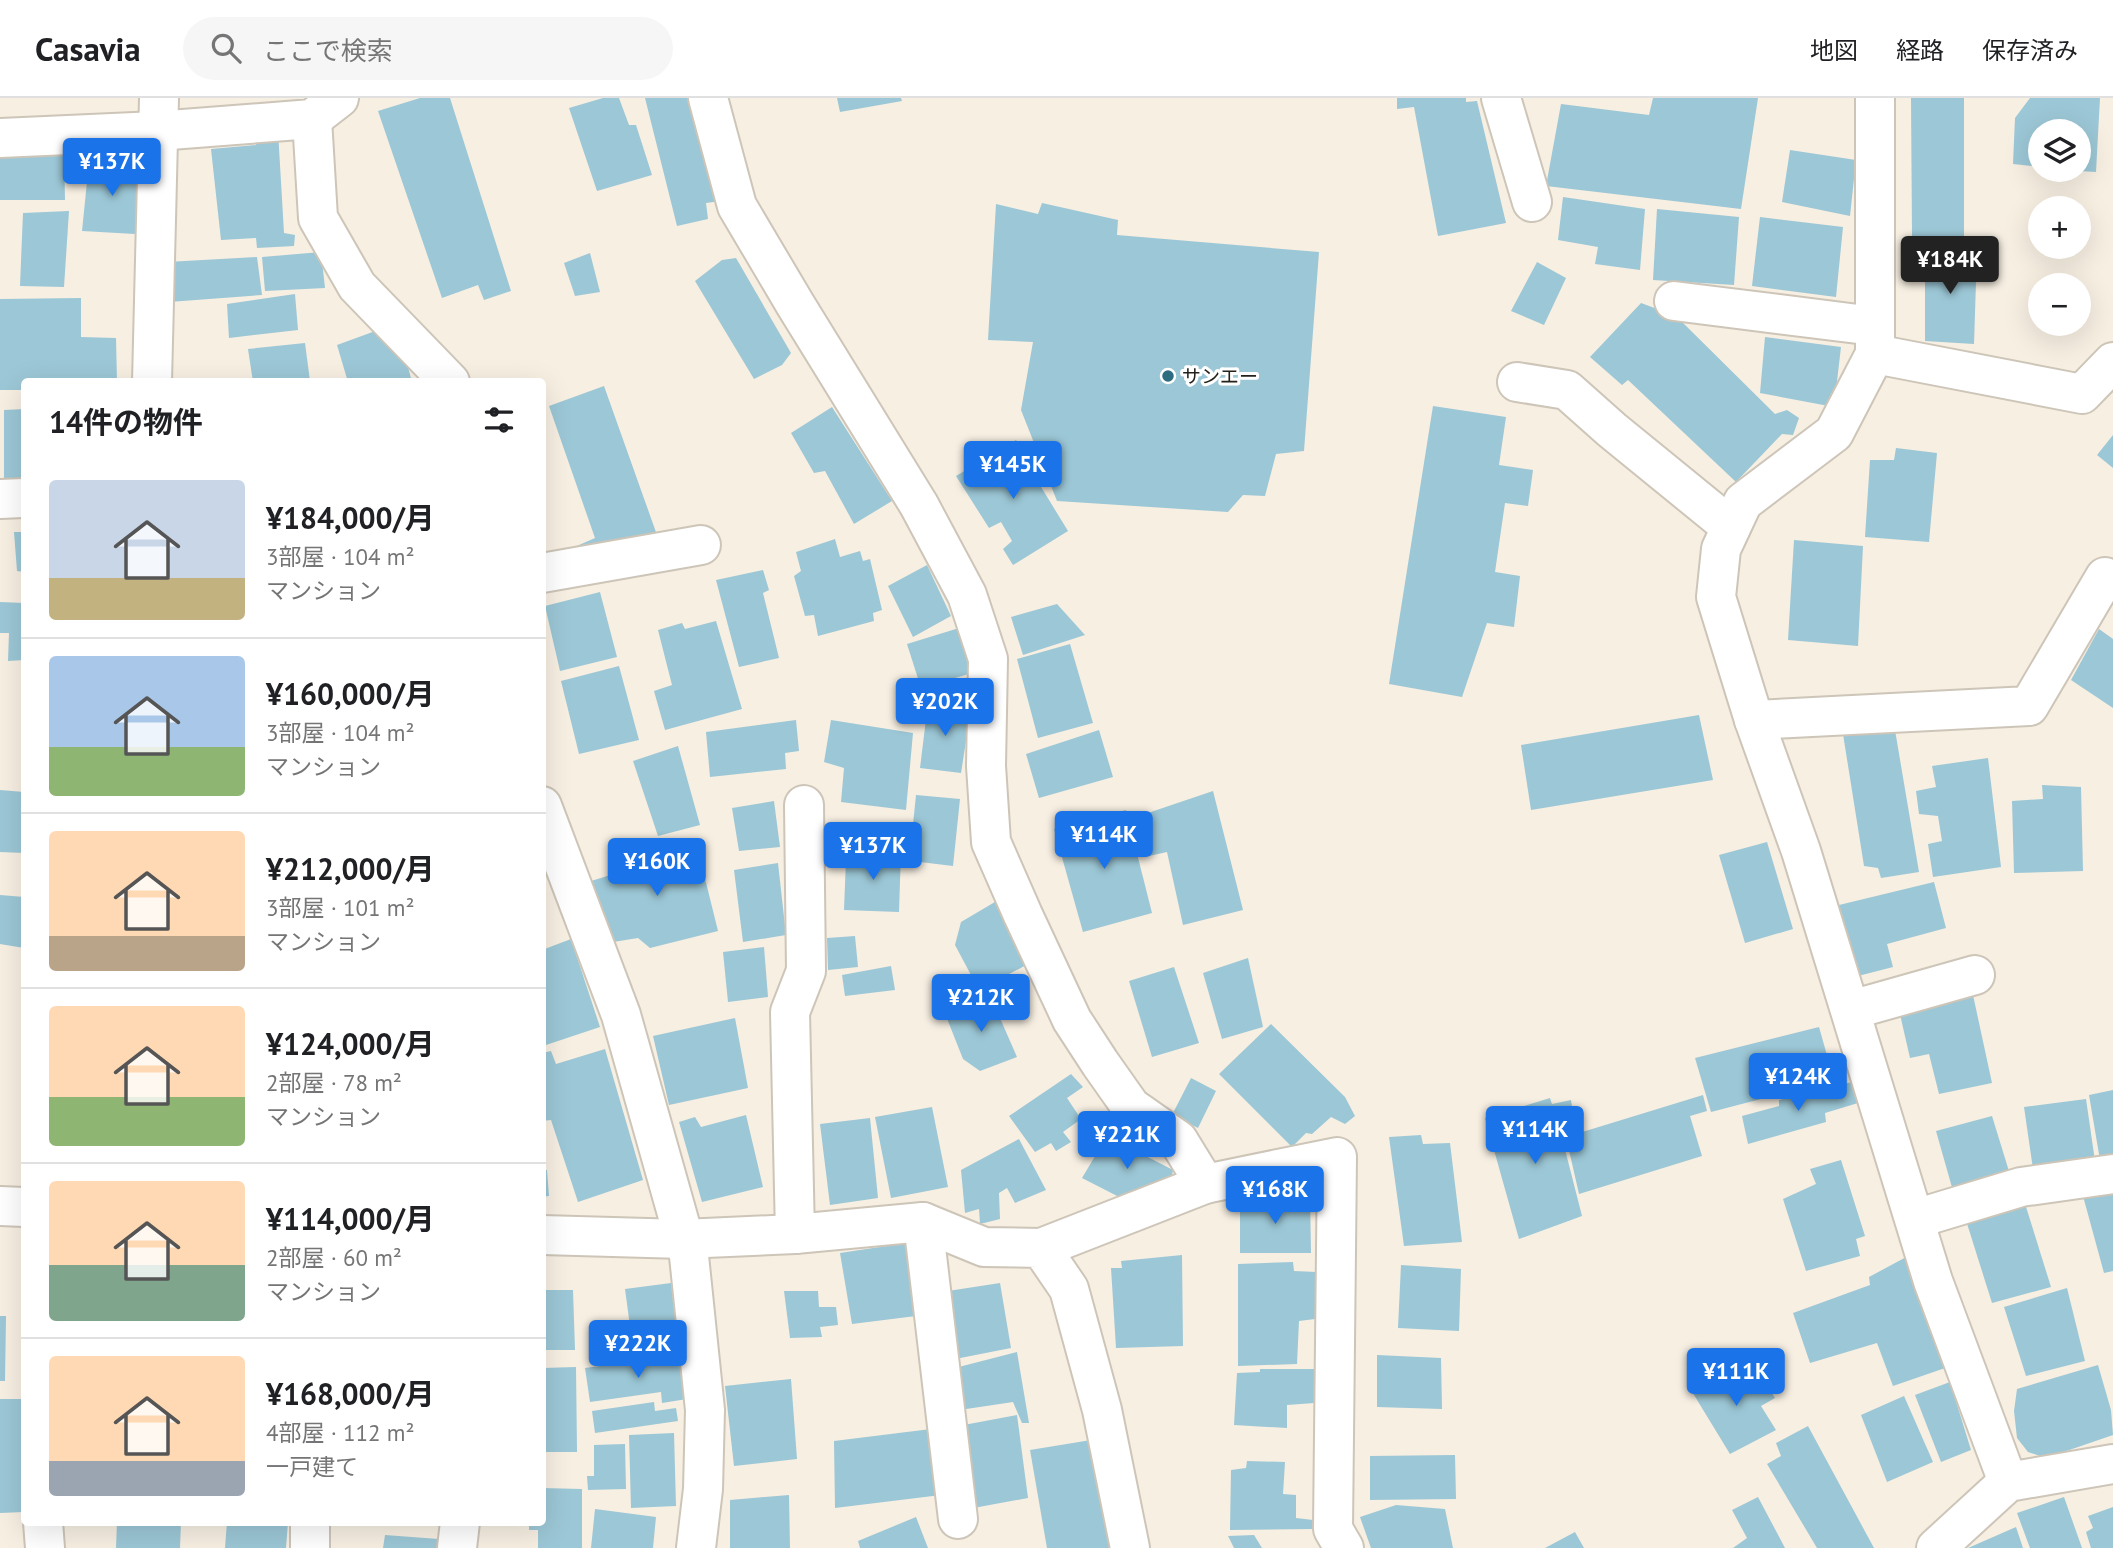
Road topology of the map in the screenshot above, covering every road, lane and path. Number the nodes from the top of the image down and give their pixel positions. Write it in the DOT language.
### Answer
graph roads {
  1 [pos="708,98"];
  2 [pos="1501,98"];
  3 [pos="1875,98"];
  4 [pos="326,108"];
  5 [pos="158,114"];
  6 [pos="0,138"];
  7 [pos="1532,202"];
  8 [pos="1674,301"];
  9 [pos="1874,340"];
  10 [pos="2113,362"];
  11 [pos="152,378"];
  12 [pos="446,378"];
  13 [pos="1517,382"];
  14 [pos="21,498"];
  15 [pos="0,499"];
  16 [pos="1731,527"];
  17 [pos="701,545"];
  18 [pos="546,572"];
  19 [pos="2105,577"];
  20 [pos="1754,720"];
  21 [pos="804,804"];
  22 [pos="546,817"];
  23 [pos="1975,975"];
  24 [pos="1851,1010"];
  25 [pos="2113,1174"];
  26 [pos="1205,1184"];
  27 [pos="0,1206"];
  28 [pos="21,1207"];
  29 [pos="1916,1219"];
  30 [pos="923,1222"];
  31 [pos="795,1234"];
  32 [pos="546,1235"];
  33 [pos="683,1239"];
  34 [pos="1041,1248"];
  35 [pos="2113,1464"];
  36 [pos="2008,1482"];
  37 [pos="958,1519"];
  38 [pos="43,1526"];
  39 [pos="310,1526"];
  40 [pos="460,1526"];
  41 [pos="45,1548"];
  42 [pos="310,1548"];
  43 [pos="457,1548"];
  44 [pos="696,1548"];
  45 [pos="1130,1548"];
  46 [pos="1345,1548"];
  47 [pos="1937,1548"];
  1 -- 26 [label="street"];
  2 -- 7 [label="street"];
  3 -- 9 [label="street"];
  4 -- 5 [label="street"];
  4 -- 12 [label="street"];
  5 -- 6 [label="street"];
  5 -- 11 [label="street"];
  8 -- 9 [label="street"];
  9 -- 10 [label="street"];
  9 -- 16 [label="street"];
  13 -- 16 [label="street"];
  14 -- 15 [label="street"];
  16 -- 20 [label="street"];
  17 -- 18 [label="street"];
  19 -- 20 [label="street"];
  20 -- 24 [label="street"];
  21 -- 31 [label="street"];
  22 -- 33 [label="street"];
  23 -- 24 [label="street"];
  24 -- 29 [label="street"];
  25 -- 29 [label="street"];
  26 -- 34 [label="street"];
  26 -- 46 [label="street"];
  27 -- 28 [label="street"];
  29 -- 36 [label="street"];
  30 -- 31 [label="street"];
  30 -- 34 [label="street"];
  30 -- 37 [label="street"];
  31 -- 33 [label="street"];
  32 -- 33 [label="street"];
  33 -- 44 [label="street"];
  34 -- 45 [label="street"];
  35 -- 36 [label="street"];
  36 -- 47 [label="street"];
  38 -- 41 [label="street"];
  39 -- 42 [label="street"];
  40 -- 43 [label="street"];
}
